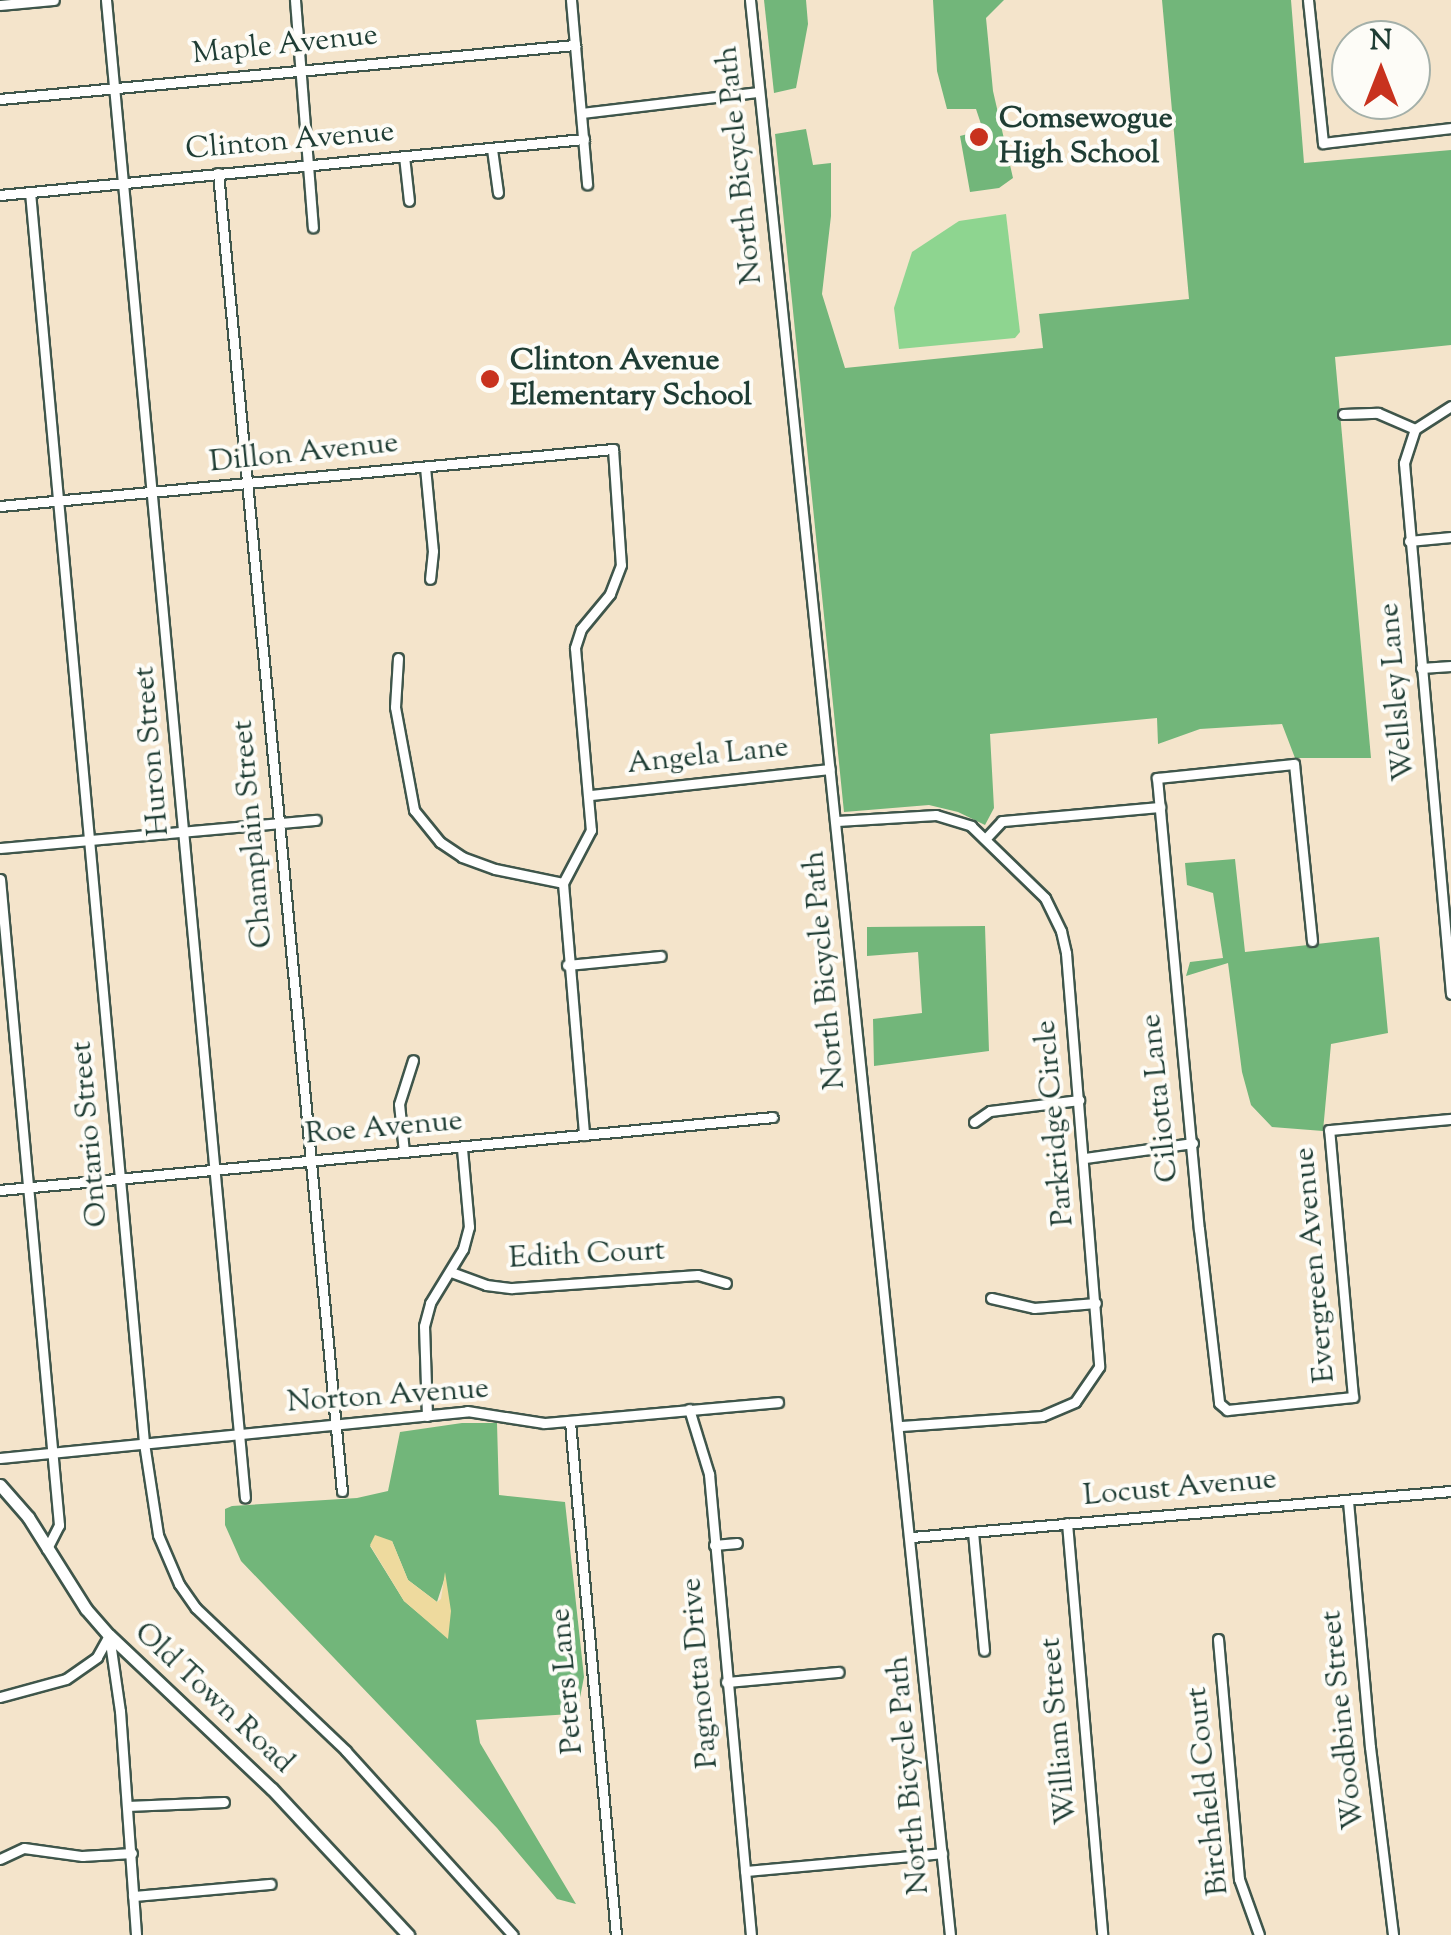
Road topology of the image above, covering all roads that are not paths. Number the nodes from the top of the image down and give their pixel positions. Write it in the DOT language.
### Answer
graph roads {
  1 [pos="54,0"];
  2 [pos="106,0"];
  3 [pos="295,0"];
  4 [pos="571,0"];
  5 [pos="750,0"];
  6 [pos="1308,0"];
  7 [pos="0,5"];
  8 [pos="575,45"];
  9 [pos="300,68"];
  10 [pos="114,90"];
  11 [pos="759,92"];
  12 [pos="0,100"];
  13 [pos="582,112"];
  14 [pos="1451,128"];
  15 [pos="584,139"];
  16 [pos="492,148"];
  17 [pos="404,156"];
  18 [pos="310,164"];
  19 [pos="218,173"];
  20 [pos="122,183"];
  21 [pos="587,184"];
  22 [pos="30,192"];
  23 [pos="498,193"];
  24 [pos="0,195"];
  25 [pos="409,201"];
  26 [pos="313,226"];
  27 [pos="1451,406"];
  28 [pos="1343,414"];
  29 [pos="1415,429"];
  30 [pos="425,467"];
  31 [pos="246,485"];
  32 [pos="154,493"];
  33 [pos="56,501"];
  34 [pos="0,506"];
  35 [pos="1451,538"];
  36 [pos="1410,541"];
  37 [pos="430,578"];
  38 [pos="398,658"];
  39 [pos="1451,666"];
  40 [pos="1421,668"];
  41 [pos="830,770"];
  42 [pos="591,794"];
  43 [pos="1160,807"];
  44 [pos="1451,813"];
  45 [pos="1435,814"];
  46 [pos="316,820"];
  47 [pos="837,822"];
  48 [pos="280,824"];
  49 [pos="185,832"];
  50 [pos="986,837"];
  51 [pos="91,840"];
  52 [pos="0,848"];
  53 [pos="0,879"];
  54 [pos="563,882"];
  55 [pos="1312,941"];
  56 [pos="661,956"];
  57 [pos="567,966"];
  58 [pos="1451,994"];
  59 [pos="413,1060"];
  60 [pos="1080,1100"];
  61 [pos="773,1118"];
  62 [pos="1451,1118"];
  63 [pos="974,1122"];
  64 [pos="584,1135"];
  65 [pos="1192,1143"];
  66 [pos="462,1148"];
  67 [pos="404,1152"];
  68 [pos="1085,1158"];
  69 [pos="308,1162"];
  70 [pos="216,1170"];
  71 [pos="120,1180"];
  72 [pos="26,1188"];
  73 [pos="0,1190"];
  74 [pos="450,1272"];
  75 [pos="726,1284"];
  76 [pos="990,1298"];
  77 [pos="1096,1303"];
  78 [pos="778,1402"];
  79 [pos="690,1409"];
  80 [pos="1227,1410"];
  81 [pos="428,1416"];
  82 [pos="570,1422"];
  83 [pos="336,1425"];
  84 [pos="900,1426"];
  85 [pos="238,1434"];
  86 [pos="144,1443"];
  87 [pos="51,1451"];
  88 [pos="0,1458"];
  89 [pos="0,1485"];
  90 [pos="342,1491"];
  91 [pos="1451,1491"];
  92 [pos="245,1498"];
  93 [pos="1348,1500"];
  94 [pos="1067,1523"];
  95 [pos="973,1532"];
  96 [pos="912,1537"];
  97 [pos="737,1543"];
  98 [pos="714,1545"];
  99 [pos="48,1548"];
  100 [pos="110,1635"];
  101 [pos="1218,1638"];
  102 [pos="984,1650"];
  103 [pos="835,1672"];
  104 [pos="726,1682"];
  105 [pos="0,1697"];
  106 [pos="224,1802"];
  107 [pos="127,1806"];
  108 [pos="132,1853"];
  109 [pos="942,1853"];
  110 [pos="0,1860"];
  111 [pos="745,1871"];
  112 [pos="270,1884"];
  113 [pos="133,1896"];
  114 [pos="136,1935"];
  115 [pos="408,1935"];
  116 [pos="513,1935"];
  117 [pos="616,1935"];
  118 [pos="751,1935"];
  119 [pos="950,1935"];
  120 [pos="1102,1935"];
  121 [pos="1259,1935"];
  122 [pos="1393,1935"];
  1 -- 7 [label="street"];
  2 -- 10 [label="street, Huron Street"];
  3 -- 9 [label="street"];
  4 -- 8 [label="street"];
  5 -- 11 [label="street, North Bicycle Path"];
  6 -- 14 [label="street"];
  8 -- 9 [label="street, Maple Avenue"];
  8 -- 13 [label="street"];
  9 -- 10 [label="street, Maple Avenue"];
  9 -- 18 [label="street"];
  10 -- 12 [label="street, Maple Avenue"];
  10 -- 20 [label="street, Huron Street"];
  11 -- 13 [label="street"];
  11 -- 41 [label="street, North Bicycle Path"];
  13 -- 15 [label="street"];
  15 -- 16 [label="street, Clinton Avenue"];
  15 -- 21 [label="street"];
  16 -- 17 [label="street, Clinton Avenue"];
  16 -- 23 [label="street"];
  17 -- 18 [label="street, Clinton Avenue"];
  17 -- 25 [label="street"];
  18 -- 19 [label="street, Clinton Avenue"];
  18 -- 26 [label="street"];
  19 -- 20 [label="street, Clinton Avenue"];
  19 -- 31 [label="street, Champlain Street"];
  20 -- 22 [label="street, Clinton Avenue"];
  20 -- 32 [label="street, Huron Street"];
  22 -- 24 [label="street, Clinton Avenue"];
  22 -- 33 [label="street, Ontario Street"];
  27 -- 29 [label="street"];
  28 -- 29 [label="street"];
  29 -- 36 [label="street, Wellsley Lane"];
  30 -- 31 [label="street, Dillon Avenue"];
  30 -- 37 [label="street"];
  30 -- 42 [label="street, Dillon Avenue"];
  31 -- 32 [label="street, Dillon Avenue"];
  31 -- 48 [label="street, Champlain Street"];
  32 -- 33 [label="street, Dillon Avenue"];
  32 -- 49 [label="street, Huron Street"];
  33 -- 34 [label="street, Dillon Avenue"];
  33 -- 51 [label="street, Ontario Street"];
  35 -- 36 [label="street"];
  36 -- 40 [label="street, Wellsley Lane"];
  38 -- 54 [label="street"];
  39 -- 40 [label="street"];
  40 -- 45 [label="street, Wellsley Lane"];
  41 -- 42 [label="street, Angela Lane"];
  41 -- 47 [label="street, North Bicycle Path"];
  42 -- 54 [label="street"];
  43 -- 50 [label="street"];
  43 -- 55 [label="street, Ciliotta Lane"];
  43 -- 65 [label="street, Ciliotta Lane"];
  44 -- 45 [label="street"];
  45 -- 58 [label="street, Wellsley Lane"];
  46 -- 48 [label="street"];
  47 -- 50 [label="street, Parkridge Circle"];
  47 -- 84 [label="street, North Bicycle Path"];
  48 -- 49 [label="street"];
  48 -- 69 [label="street, Champlain Street"];
  49 -- 51 [label="street"];
  49 -- 70 [label="street, Huron Street"];
  50 -- 60 [label="street, Parkridge Circle"];
  51 -- 52 [label="street"];
  51 -- 71 [label="street, Ontario Street"];
  53 -- 72 [label="street"];
  54 -- 57 [label="street"];
  56 -- 57 [label="street"];
  57 -- 64 [label="street"];
  59 -- 67 [label="street"];
  60 -- 63 [label="street"];
  60 -- 68 [label="street, Parkridge Circle"];
  61 -- 64 [label="street, Roe Avenue"];
  62 -- 80 [label="street, Evergreen Avenue"];
  64 -- 66 [label="street, Roe Avenue"];
  65 -- 68 [label="street"];
  65 -- 80 [label="street, Ciliotta Lane"];
  66 -- 67 [label="street, Roe Avenue"];
  66 -- 74 [label="street"];
  67 -- 69 [label="street, Roe Avenue"];
  68 -- 77 [label="street, Parkridge Circle"];
  69 -- 70 [label="street, Roe Avenue"];
  69 -- 83 [label="street, Champlain Street"];
  70 -- 71 [label="street, Roe Avenue"];
  70 -- 85 [label="street, Huron Street"];
  71 -- 72 [label="street, Roe Avenue"];
  71 -- 86 [label="street, Ontario Street"];
  72 -- 73 [label="street, Roe Avenue"];
  72 -- 87 [label="street"];
  74 -- 75 [label="street, Edith Court"];
  74 -- 81 [label="street"];
  76 -- 77 [label="street"];
  77 -- 84 [label="street, Parkridge Circle"];
  78 -- 79 [label="street, Norton Avenue"];
  79 -- 82 [label="street, Norton Avenue"];
  79 -- 98 [label="street, Pagnotta Drive"];
  81 -- 82 [label="street, Norton Avenue"];
  81 -- 83 [label="street, Norton Avenue"];
  82 -- 117 [label="street, Peters Lane"];
  83 -- 85 [label="street, Norton Avenue"];
  83 -- 90 [label="street, Champlain Street"];
  84 -- 96 [label="street, North Bicycle Path"];
  85 -- 86 [label="street, Norton Avenue"];
  85 -- 92 [label="street, Huron Street"];
  86 -- 87 [label="street, Norton Avenue"];
  86 -- 116 [label="street, Ontario Street"];
  87 -- 88 [label="street, Norton Avenue"];
  87 -- 99 [label="street"];
  89 -- 99 [label="main road, Old Town Road"];
  91 -- 93 [label="street, Locust Avenue"];
  93 -- 94 [label="street, Locust Avenue"];
  93 -- 122 [label="street, Woodbine Street"];
  94 -- 95 [label="street, Locust Avenue"];
  94 -- 120 [label="street, William Street"];
  95 -- 96 [label="street, Locust Avenue"];
  95 -- 102 [label="street"];
  96 -- 109 [label="street, North Bicycle Path"];
  97 -- 98 [label="street"];
  98 -- 104 [label="street, Pagnotta Drive"];
  99 -- 100 [label="main road, Old Town Road"];
  100 -- 105 [label="street"];
  100 -- 107 [label="street"];
  100 -- 115 [label="main road, Old Town Road"];
  101 -- 121 [label="street, Birchfield Court"];
  103 -- 104 [label="street"];
  104 -- 111 [label="street, Pagnotta Drive"];
  106 -- 107 [label="street"];
  107 -- 108 [label="street"];
  108 -- 110 [label="street"];
  108 -- 113 [label="street"];
  109 -- 111 [label="street"];
  109 -- 119 [label="street, North Bicycle Path"];
  111 -- 118 [label="street, Pagnotta Drive"];
  112 -- 113 [label="street"];
  113 -- 114 [label="street"];
}
